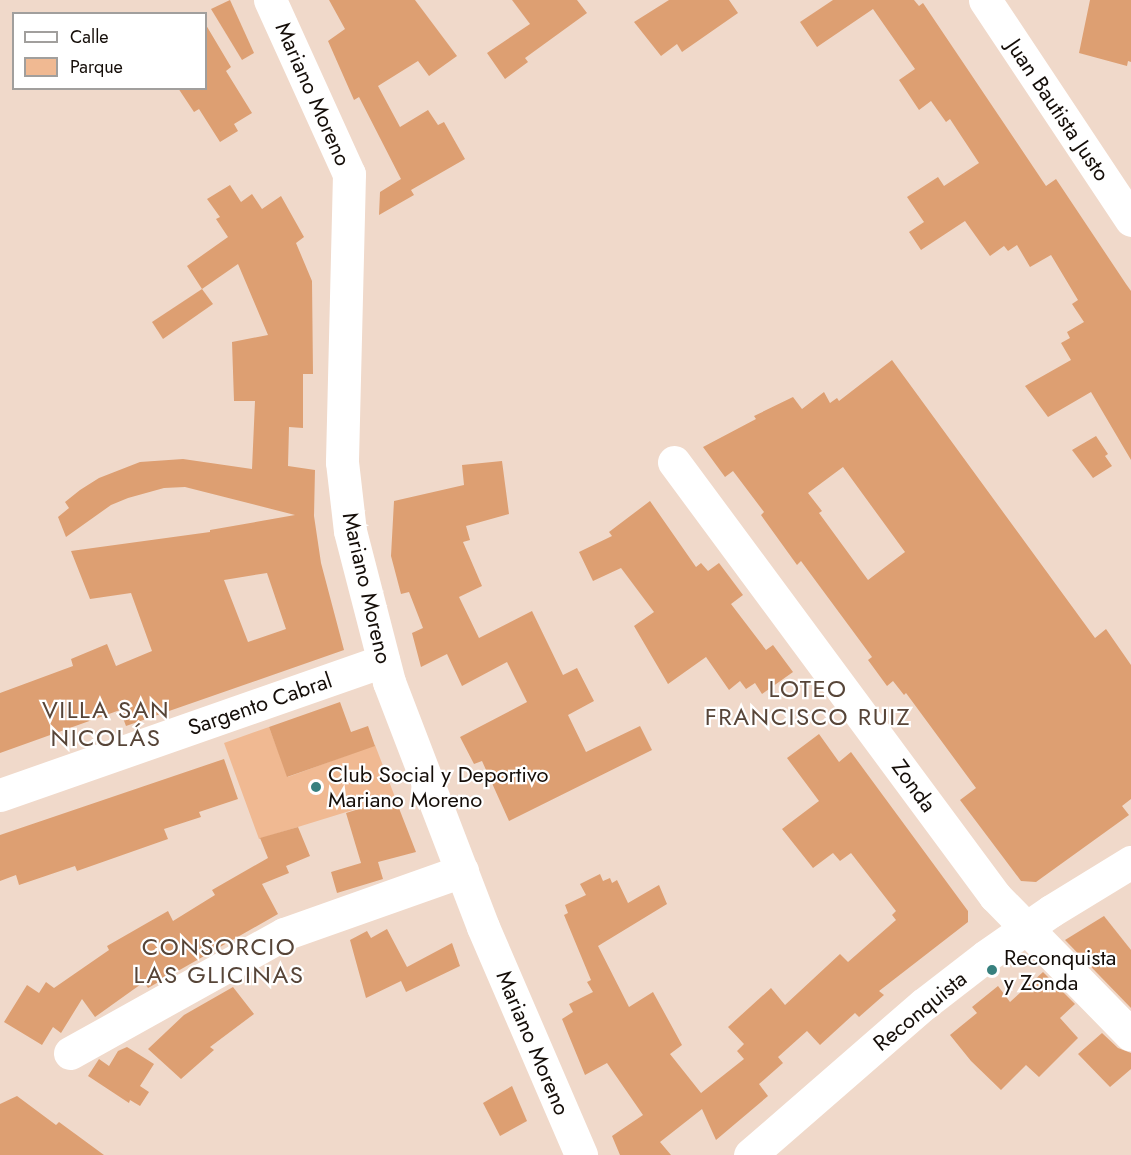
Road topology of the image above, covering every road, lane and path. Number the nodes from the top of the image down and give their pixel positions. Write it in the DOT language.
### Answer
graph roads {
  1 [pos="270,0"];
  2 [pos="1000,5"];
  3 [pos="1131,220"];
  4 [pos="674,462"];
  5 [pos="383,661"];
  6 [pos="0,795"];
  7 [pos="1131,862"];
  8 [pos="462,871"];
  9 [pos="1026,928"];
  10 [pos="1131,1035"];
  11 [pos="70,1053"];
  12 [pos="581,1155"];
  13 [pos="750,1155"];
  1 -- 5 [label="street, Mariano Moreno"];
  2 -- 3 [label="street, Juan Bautista Justo"];
  4 -- 9 [label="street, Zonda"];
  5 -- 6 [label="street, Sargento Cabral"];
  5 -- 8 [label="street, Mariano Moreno"];
  7 -- 9 [label="street, Reconquista"];
  8 -- 11 [label="street"];
  8 -- 12 [label="street, Mariano Moreno"];
  9 -- 10 [label="street, Zonda"];
  9 -- 13 [label="street, Reconquista"];
}
